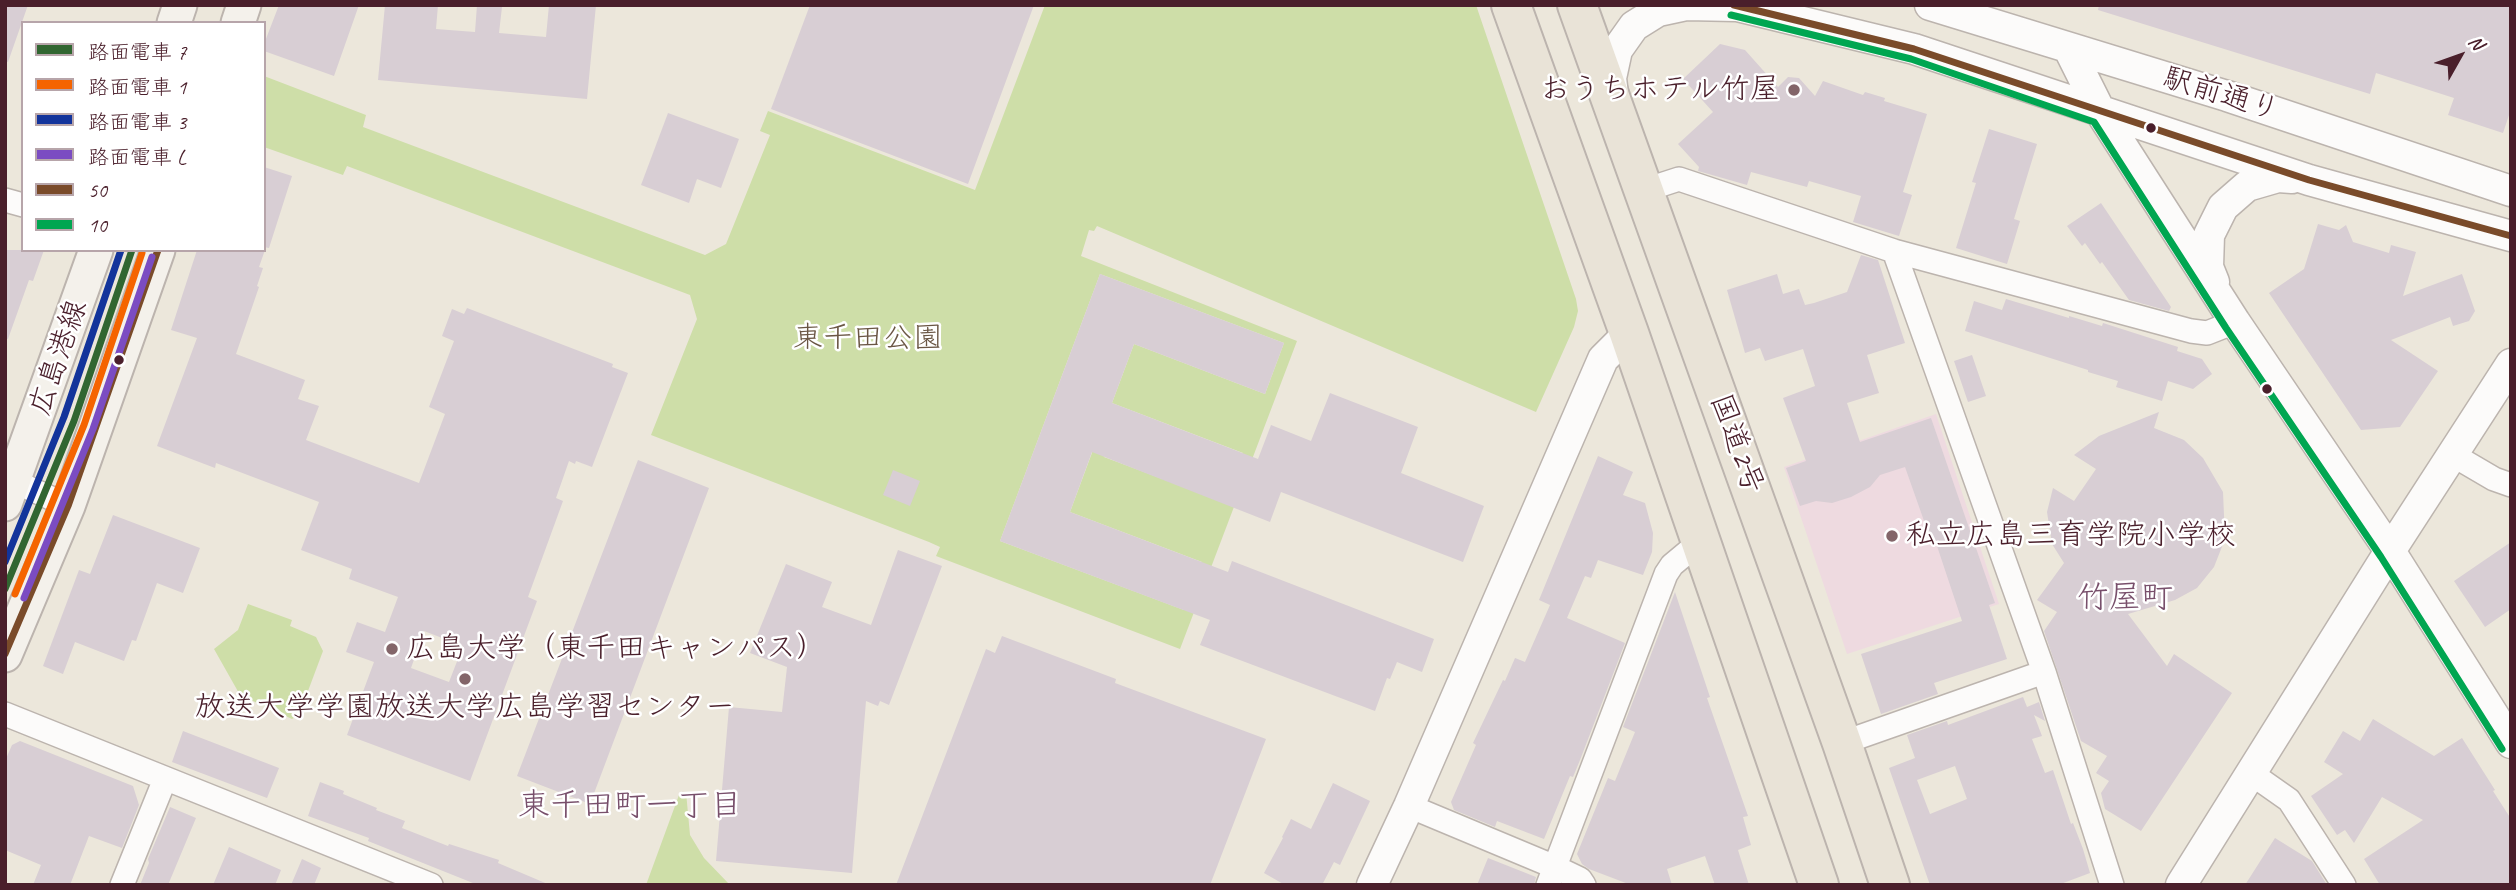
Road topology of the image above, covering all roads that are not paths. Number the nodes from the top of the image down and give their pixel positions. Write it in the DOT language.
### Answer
graph roads {
  1 [pos="1511,5"];
  2 [pos="1577,5"];
  3 [pos="1930,5"];
  4 [pos="1734,6"];
  5 [pos="2069,49"];
  6 [pos="1615,112"];
  7 [pos="2101,113"];
  8 [pos="2309,180"];
  9 [pos="1645,190"];
  10 [pos="2511,191"];
  11 [pos="2511,236"];
  12 [pos="1894,251"];
  13 [pos="95,252"];
  14 [pos="157,252"];
  15 [pos="2227,310"];
  16 [pos="1629,333"];
  17 [pos="2511,364"];
  18 [pos="2454,456"];
  19 [pos="2511,485"];
  20 [pos="8,488"];
  21 [pos="68,506"];
  22 [pos="1702,540"];
  23 [pos="2390,551"];
  24 [pos="5,655"];
  25 [pos="2044,672"];
  26 [pos="5,713"];
  27 [pos="1842,743"];
  28 [pos="2511,743"];
  29 [pos="2252,774"];
  30 [pos="165,779"];
  31 [pos="1409,806"];
  32 [pos="1552,876"];
  33 [pos="2191,881"];
  34 [pos="122,885"];
  35 [pos="430,885"];
  36 [pos="1372,885"];
  37 [pos="1584,885"];
  38 [pos="1819,885"];
  39 [pos="1890,885"];
  40 [pos="2112,885"];
  41 [pos="2344,885"];
  1 -- 16 [label="highway"];
  2 -- 6 [label="highway, 国道2号"];
  3 -- 5 [label="street, 駅前通り"];
  4 -- 6 [label="street"];
  4 -- 7 [label="street"];
  5 -- 7 [label="street"];
  5 -- 10 [label="street, 駅前通り"];
  6 -- 9 [label="highway, 国道2号"];
  7 -- 8 [label="street"];
  7 -- 15 [label="street"];
  8 -- 11 [label="street"];
  8 -- 15 [label="street"];
  9 -- 12 [label="street"];
  9 -- 27 [label="highway, 国道2号"];
  12 -- 15 [label="street"];
  12 -- 25 [label="street"];
  13 -- 20 [label="main road, 広島港線"];
  14 -- 21 [label="main road, 広島港線"];
  15 -- 23 [label="street"];
  16 -- 22 [label="highway"];
  16 -- 31 [label="street"];
  17 -- 18 [label="street"];
  18 -- 19 [label="street"];
  18 -- 23 [label="street"];
  20 -- 21 [label="street"];
  21 -- 24 [label="main road, 広島港線"];
  22 -- 32 [label="street"];
  22 -- 38 [label="highway"];
  23 -- 28 [label="street"];
  23 -- 29 [label="street"];
  25 -- 27 [label="street"];
  25 -- 40 [label="street"];
  26 -- 30 [label="street"];
  27 -- 39 [label="highway, 国道2号"];
  29 -- 33 [label="street"];
  29 -- 41 [label="street"];
  30 -- 34 [label="street"];
  30 -- 35 [label="street"];
  31 -- 32 [label="street"];
  31 -- 36 [label="street"];
  32 -- 37 [label="street"];
}
